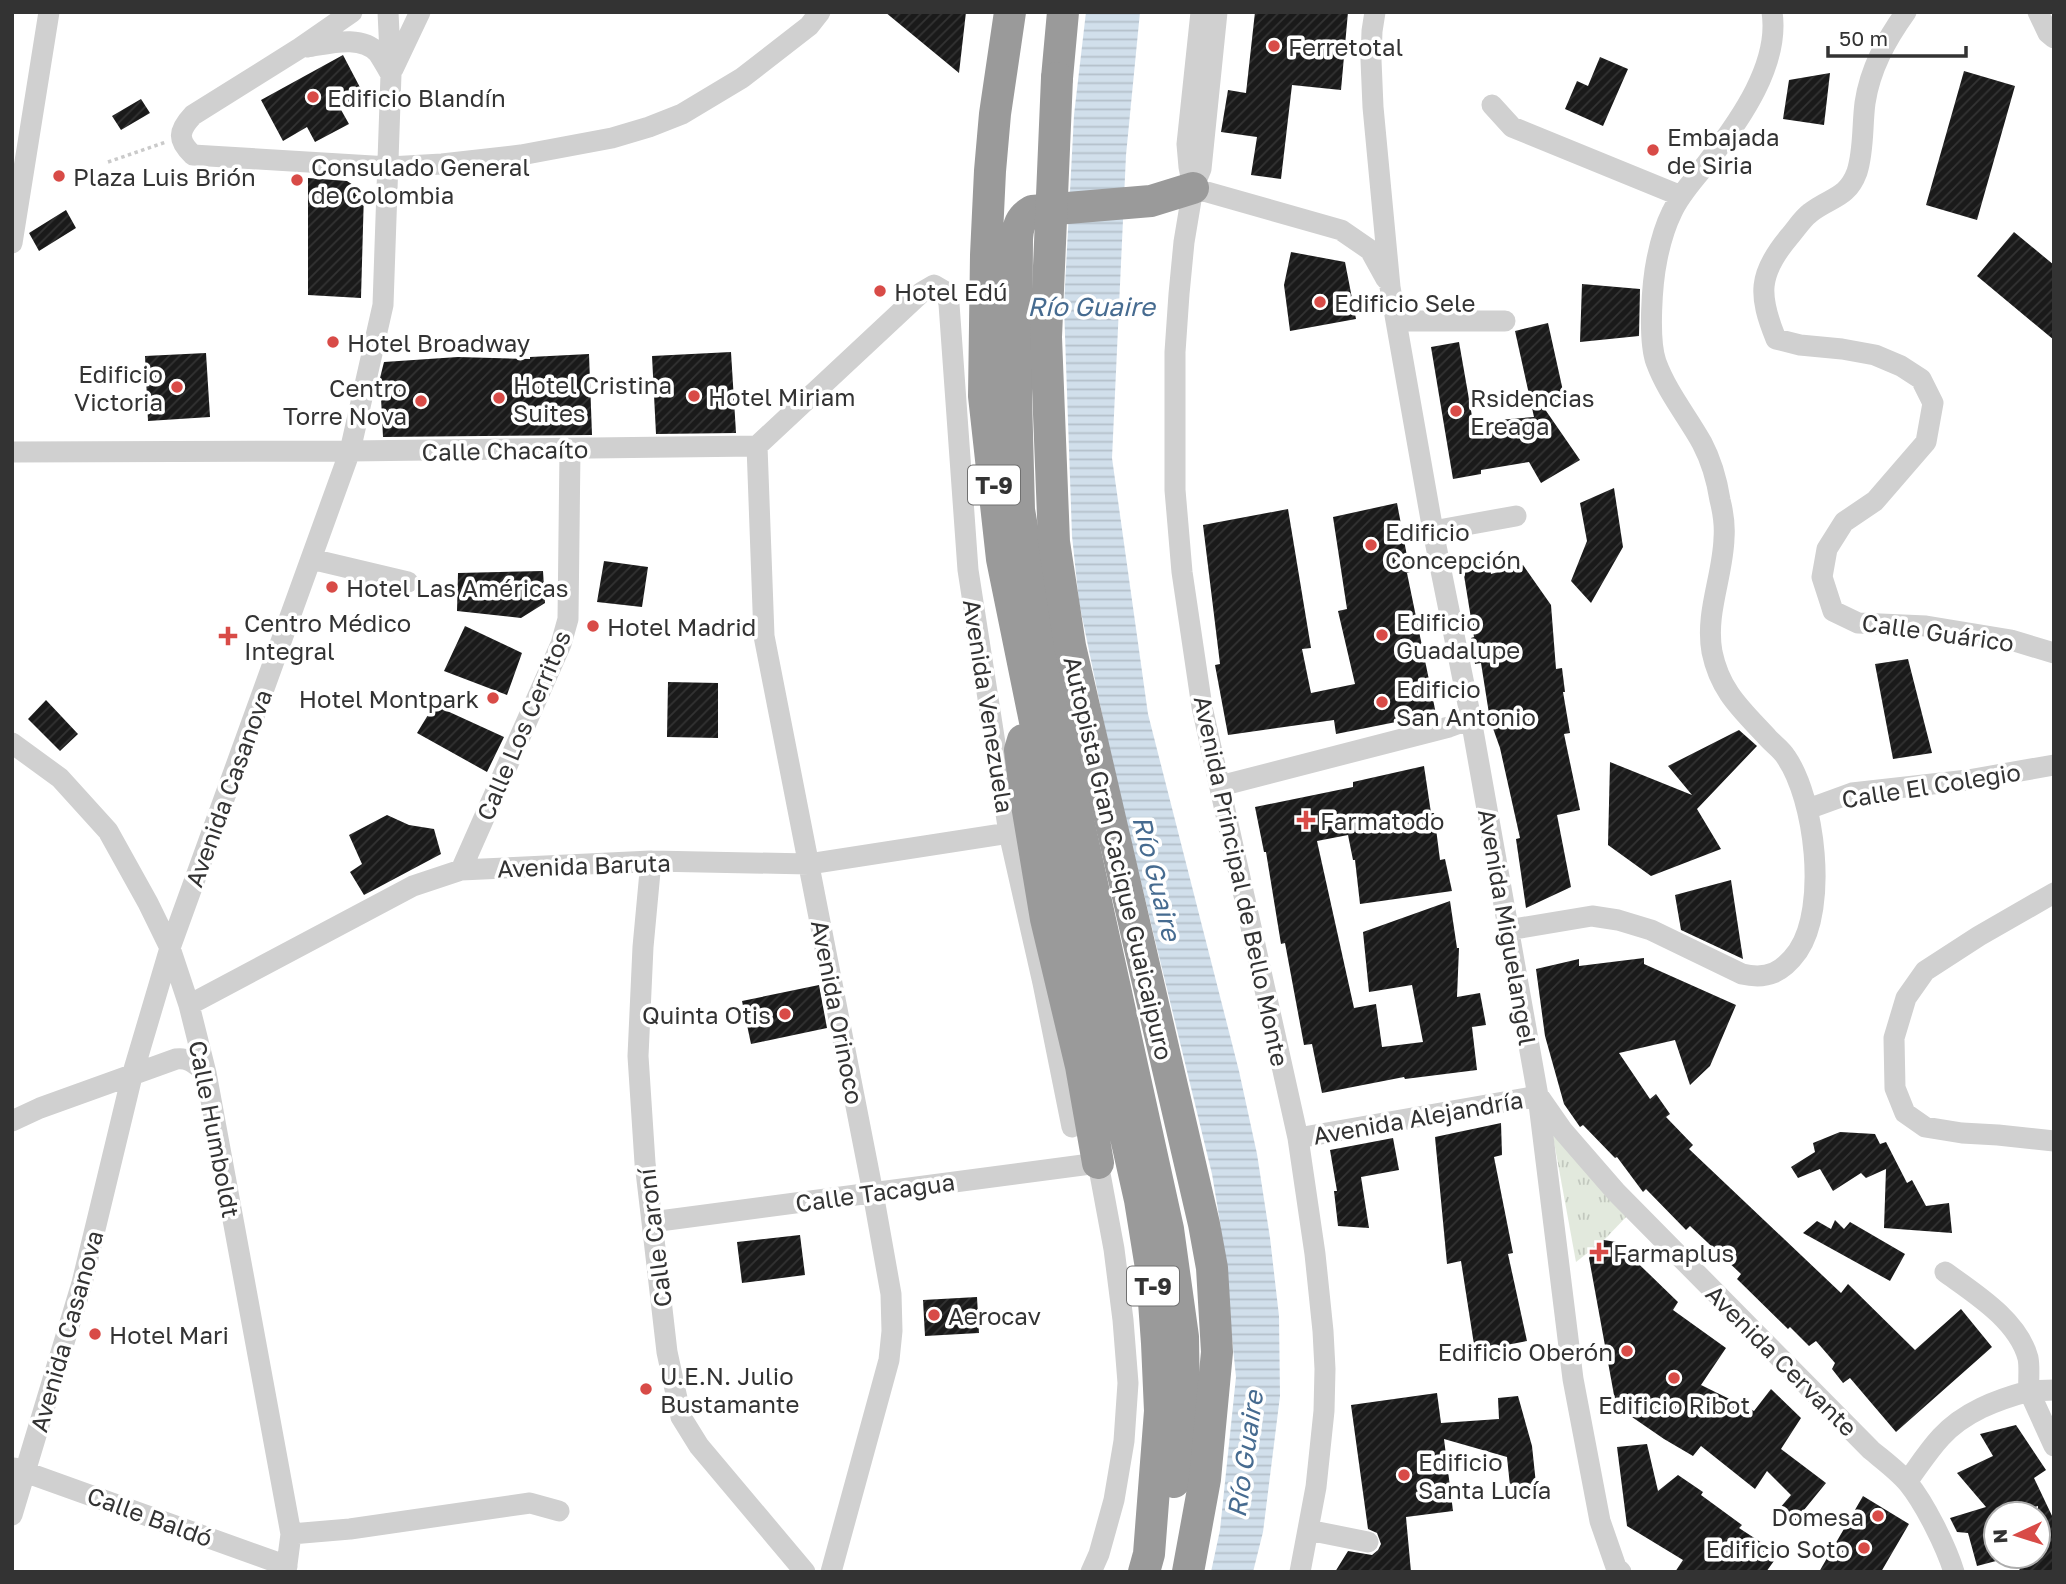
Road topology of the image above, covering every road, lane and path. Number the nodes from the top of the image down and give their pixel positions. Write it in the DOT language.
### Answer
graph roads {
  1 [pos="49,12"];
  2 [pos="352,12"];
  3 [pos="388,12"];
  4 [pos="420,12"];
  5 [pos="820,12"];
  6 [pos="1010,12"];
  7 [pos="1063,12"];
  8 [pos="1201,12"];
  9 [pos="1217,12"];
  10 [pos="1375,12"];
  11 [pos="1772,12"];
  12 [pos="1906,12"];
  13 [pos="2038,12"];
  14 [pos="2054,38"];
  15 [pos="300,48"];
  16 [pos="391,74"];
  17 [pos="1492,105"];
  18 [pos="181,137"];
  19 [pos="108,162"];
  20 [pos="389,167"];
  21 [pos="1194,188"];
  22 [pos="1382,193"];
  23 [pos="1681,196"];
  24 [pos="1341,230"];
  25 [pos="12,243"];
  26 [pos="1390,287"];
  27 [pos="1396,321"];
  28 [pos="1505,321"];
  29 [pos="757,446"];
  30 [pos="570,450"];
  31 [pos="350,451"];
  32 [pos="12,452"];
  33 [pos="1516,516"];
  34 [pos="1433,531"];
  35 [pos="311,559"];
  36 [pos="408,582"];
  37 [pos="2054,653"];
  38 [pos="1032,712"];
  39 [pos="1471,719"];
  40 [pos="12,743"];
  41 [pos="2054,765"];
  42 [pos="1220,786"];
  43 [pos="1808,809"];
  44 [pos="1009,833"];
  45 [pos="651,860"];
  46 [pos="809,864"];
  47 [pos="461,870"];
  48 [pos="2054,893"];
  49 [pos="1508,930"];
  50 [pos="170,948"];
  51 [pos="189,1005"];
  52 [pos="206,1073"];
  53 [pos="132,1076"];
  54 [pos="1538,1096"];
  55 [pos="12,1121"];
  56 [pos="1072,1127"];
  57 [pos="1298,1138"];
  58 [pos="2054,1141"];
  59 [pos="1098,1163"];
  60 [pos="873,1192"];
  61 [pos="652,1223"];
  62 [pos="1945,1272"];
  63 [pos="2054,1390"];
  64 [pos="2029,1391"];
  65 [pos="2054,1446"];
  66 [pos="19,1469"];
  67 [pos="1907,1482"];
  68 [pos="559,1511"];
  69 [pos="12,1515"];
  70 [pos="1308,1530"];
  71 [pos="291,1534"];
  72 [pos="1368,1542"];
  73 [pos="287,1569"];
  74 [pos="1612,1570"];
  75 [pos="805,1572"];
  76 [pos="831,1572"];
  77 [pos="1091,1572"];
  78 [pos="1144,1572"];
  79 [pos="1158,1572"];
  80 [pos="1188,1572"];
  81 [pos="1300,1572"];
  82 [pos="1954,1572"];
  1 -- 25 [label="street"];
  2 -- 15 [label="street"];
  3 -- 16 [label="street, Avenida Casanova"];
  4 -- 16 [label="street"];
  5 -- 20 [label="street"];
  6 -- 38 [label="highway, Autopista Gran Cacique Guaicaipuro / T-9"];
  7 -- 80 [label="highway, Autopista Gran Cacique Guaicaipuro / T-9, bridge"];
  8 -- 21 [label="street, Avenida Principal de Bello Monte"];
  9 -- 21 [label="street, Avenida Principal de Bello Monte"];
  10 -- 22 [label="street"];
  11 -- 23 [label="street"];
  12 -- 37 [label="street, Calle Guárico"];
  13 -- 14 [label="street"];
  15 -- 16 [label="street"];
  15 -- 18 [label="street"];
  16 -- 20 [label="street, Avenida Casanova"];
  17 -- 23 [label="street"];
  18 -- 19 [label="path"];
  18 -- 20 [label="street"];
  20 -- 31 [label="street, Avenida Casanova"];
  21 -- 24 [label="street"];
  21 -- 42 [label="street, Avenida Principal de Bello Monte"];
  21 -- 79 [label="highway"];
  22 -- 24 [label="street"];
  22 -- 26 [label="street"];
  23 -- 43 [label="street"];
  24 -- 26 [label="street"];
  26 -- 27 [label="street, Avenida Miguelangel"];
  27 -- 28 [label="street"];
  27 -- 34 [label="street, Avenida Miguelangel"];
  29 -- 30 [label="street, Calle Chacaíto"];
  29 -- 44 [label="street, Avenida Venezuela"];
  29 -- 46 [label="street, Avenida Orinoco"];
  30 -- 31 [label="street, Calle Chacaíto"];
  30 -- 47 [label="street, Calle Los Cerritos"];
  31 -- 32 [label="street, Calle Chacaíto"];
  31 -- 35 [label="street, Avenida Casanova"];
  33 -- 34 [label="street"];
  34 -- 39 [label="street, Avenida Miguelangel"];
  35 -- 36 [label="street"];
  35 -- 50 [label="street, Avenida Casanova"];
  38 -- 59 [label="highway"];
  38 -- 78 [label="highway, Autopista Gran Cacique Guaicaipuro / T-9"];
  39 -- 42 [label="street"];
  39 -- 49 [label="street, Avenida Miguelangel"];
  40 -- 50 [label="street, Calle Humboldt"];
  41 -- 43 [label="street, Calle El Colegio"];
  42 -- 57 [label="street, Avenida Principal de Bello Monte"];
  43 -- 49 [label="street"];
  44 -- 46 [label="street, Avenida Baruta"];
  44 -- 56 [label="street, Avenida Venezuela"];
  45 -- 46 [label="street, Avenida Baruta"];
  45 -- 47 [label="street, Avenida Baruta"];
  45 -- 61 [label="street, Calle Caroní"];
  46 -- 60 [label="street, Avenida Orinoco"];
  47 -- 51 [label="street, Avenida Baruta"];
  48 -- 58 [label="street"];
  49 -- 54 [label="street, Avenida Miguelangel"];
  50 -- 51 [label="street, Calle Humboldt"];
  50 -- 53 [label="street, Avenida Casanova"];
  51 -- 52 [label="street, Calle Humboldt"];
  52 -- 53 [label="street"];
  52 -- 71 [label="street, Calle Humboldt"];
  53 -- 55 [label="street"];
  53 -- 66 [label="street, Avenida Casanova"];
  54 -- 57 [label="street, Avenida Alejandría"];
  54 -- 67 [label="street, Avenida Cervante"];
  54 -- 74 [label="street, Avenida Miguelangel"];
  57 -- 70 [label="street, Avenida Principal de Bello Monte"];
  59 -- 60 [label="street, Calle Tacagua"];
  59 -- 77 [label="street"];
  60 -- 61 [label="street, Calle Tacagua"];
  60 -- 76 [label="street, Avenida Orinoco"];
  61 -- 75 [label="street, Calle Caroní"];
  62 -- 64 [label="street"];
  63 -- 64 [label="street"];
  64 -- 65 [label="street"];
  64 -- 67 [label="street"];
  66 -- 69 [label="street, Avenida Casanova"];
  66 -- 73 [label="street, Calle Baldó"];
  67 -- 82 [label="street, Avenida Cervante"];
  68 -- 71 [label="street"];
  70 -- 72 [label="street"];
  70 -- 81 [label="street, Avenida Principal de Bello Monte"];
  71 -- 73 [label="street, Calle Humboldt"];
}
